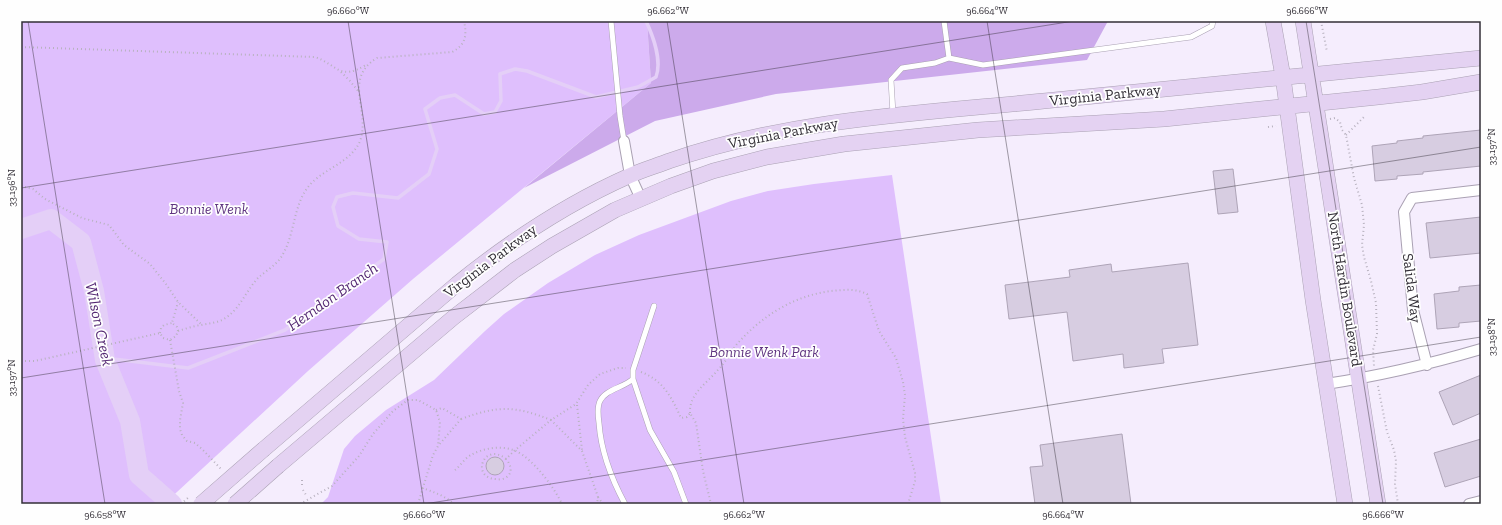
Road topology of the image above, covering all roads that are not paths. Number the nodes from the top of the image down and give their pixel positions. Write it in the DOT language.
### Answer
graph roads {
  1 [pos="611,21"];
  2 [pos="944,21"];
  3 [pos="1213,21"];
  4 [pos="1273,21"];
  5 [pos="1303,21"];
  6 [pos="949,58"];
  7 [pos="1481,58"];
  8 [pos="1313,74"];
  9 [pos="1283,77"];
  10 [pos="1481,82"];
  11 [pos="1316,104"];
  12 [pos="1287,107"];
  13 [pos="893,116"];
  14 [pos="896,140"];
  15 [pos="624,141"];
  16 [pos="630,175"];
  17 [pos="1481,190"];
  18 [pos="641,199"];
  19 [pos="654,306"];
  20 [pos="1481,349"];
  21 [pos="1427,365"];
  22 [pos="633,379"];
  23 [pos="1359,379"];
  24 [pos="1326,384"];
  25 [pos="1481,501"];
  26 [pos="201,504"];
  27 [pos="235,504"];
  28 [pos="625,504"];
  29 [pos="686,504"];
  30 [pos="1345,504"];
  31 [pos="1378,504"];
  32 [pos="1469,504"];
  1 -- 15 [label="lane"];
  2 -- 6 [label="lane"];
  3 -- 6 [label="lane"];
  4 -- 9 [label="main road, North Hardin Boulevard"];
  5 -- 8 [label="main road, North Hardin Boulevard"];
  6 -- 13 [label="lane"];
  7 -- 8 [label="main road, Virginia Parkway"];
  8 -- 9 [label="main road, Virginia Parkway"];
  8 -- 11 [label="main road, North Hardin Boulevard"];
  9 -- 12 [label="main road, North Hardin Boulevard"];
  9 -- 13 [label="main road, Virginia Parkway"];
  10 -- 11 [label="main road, Virginia Parkway"];
  11 -- 12 [label="main road, Virginia Parkway"];
  11 -- 23 [label="main road, North Hardin Boulevard"];
  12 -- 14 [label="main road, Virginia Parkway"];
  12 -- 24 [label="main road, North Hardin Boulevard"];
  13 -- 14 [label="main road"];
  13 -- 16 [label="main road, Virginia Parkway"];
  14 -- 18 [label="main road, Virginia Parkway"];
  15 -- 16 [label="street"];
  16 -- 18 [label="street"];
  16 -- 26 [label="main road, Virginia Parkway, bridge"];
  17 -- 21 [label="street, Salida Way"];
  18 -- 27 [label="main road, Virginia Parkway, bridge"];
  19 -- 22 [label="lane"];
  20 -- 21 [label="street"];
  21 -- 23 [label="street"];
  22 -- 28 [label="lane"];
  22 -- 29 [label="lane"];
  23 -- 24 [label="street"];
  23 -- 31 [label="main road, North Hardin Boulevard"];
  24 -- 30 [label="main road, North Hardin Boulevard"];
  25 -- 32 [label="street"];
}
